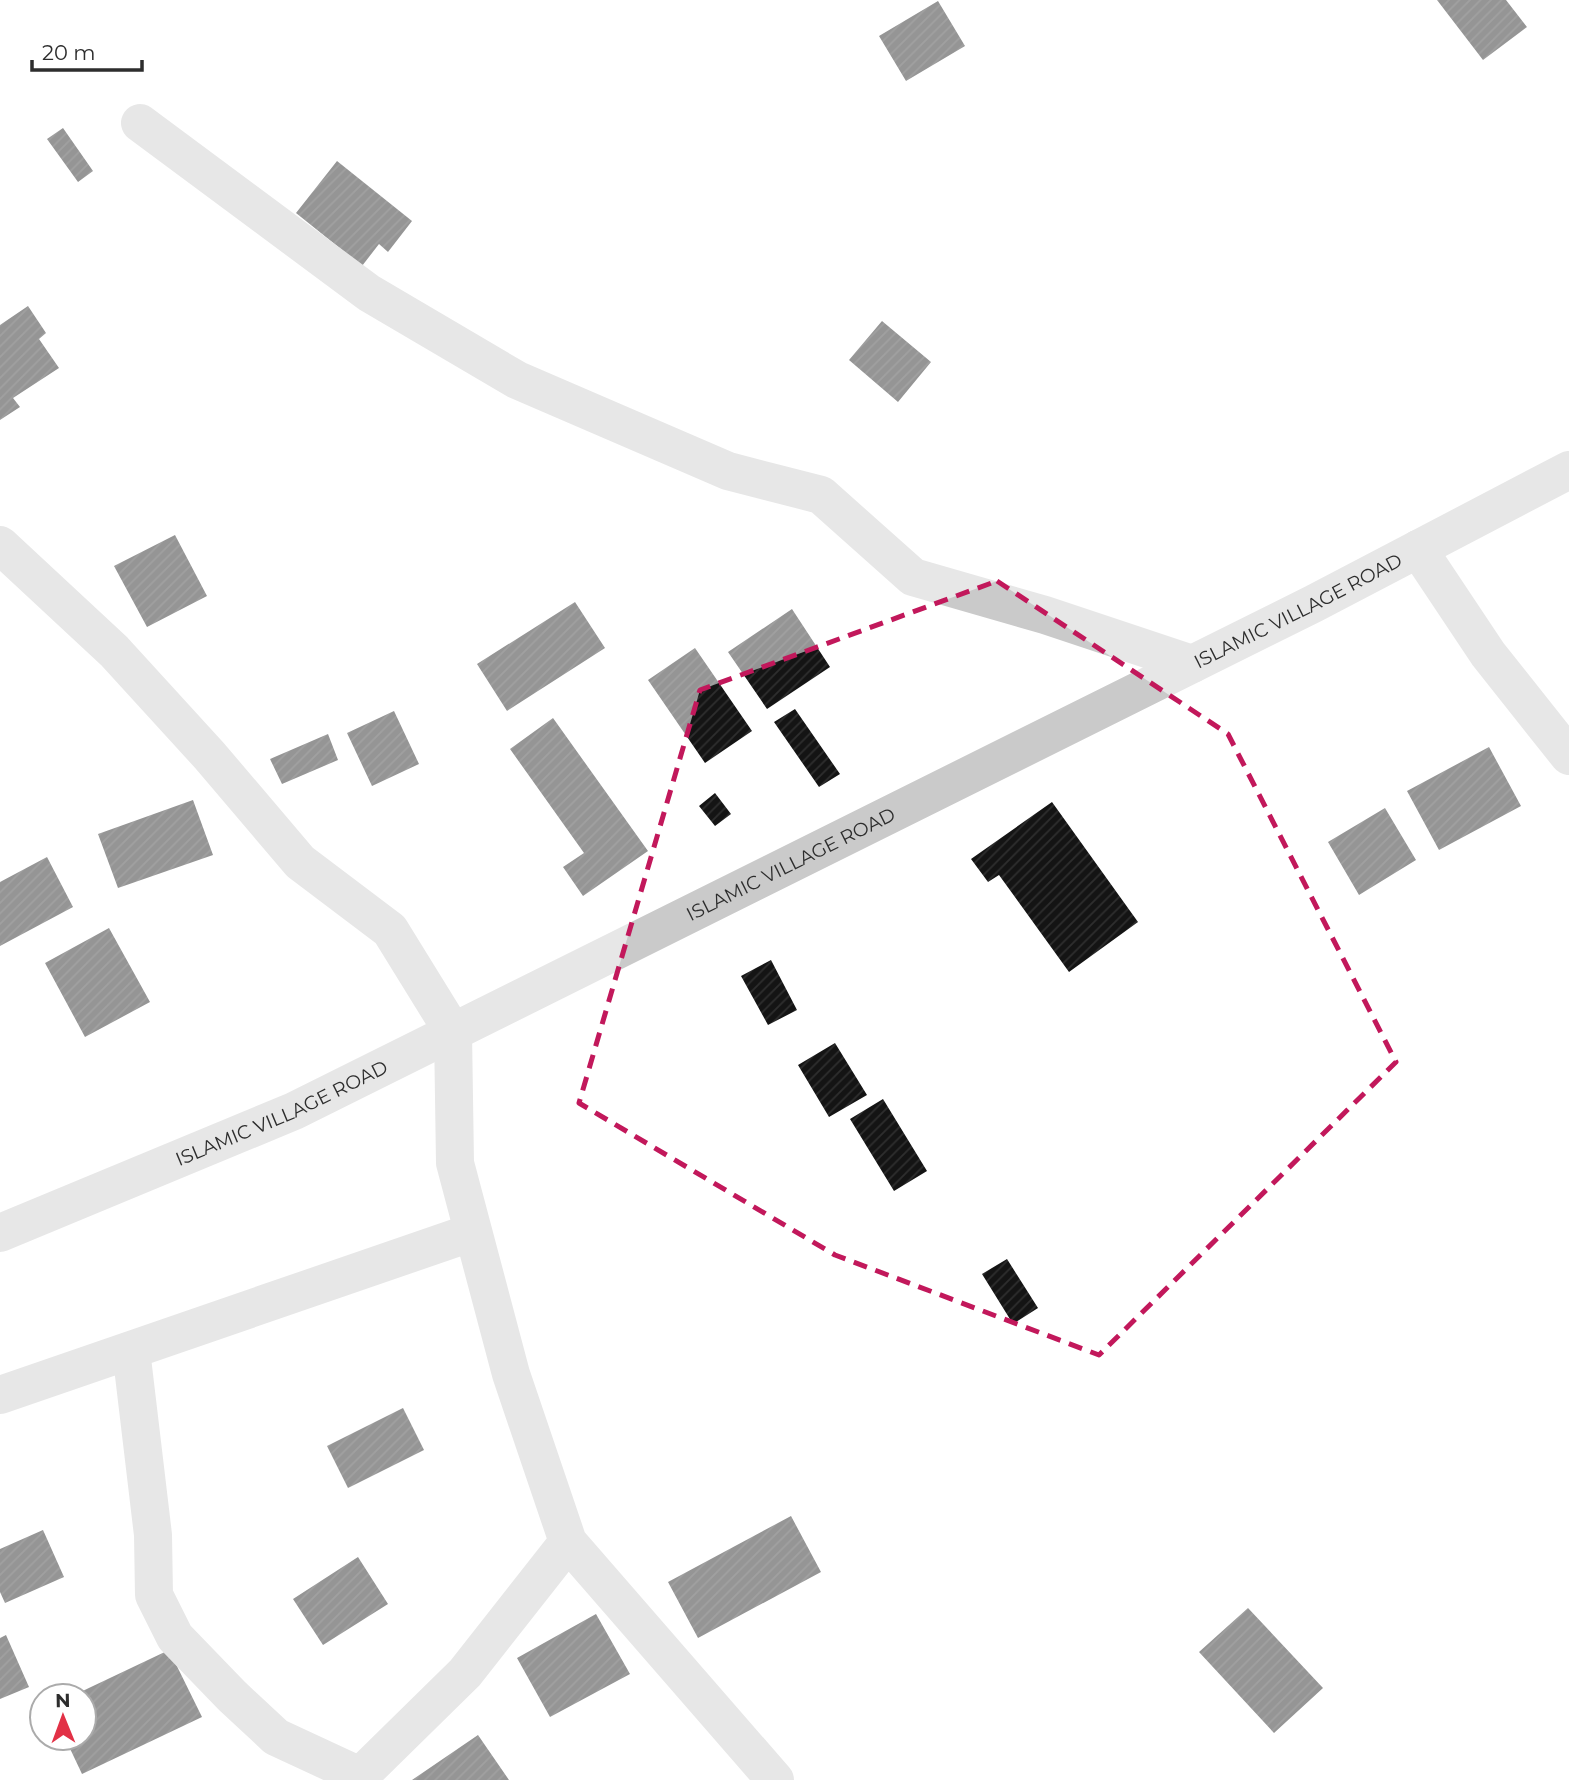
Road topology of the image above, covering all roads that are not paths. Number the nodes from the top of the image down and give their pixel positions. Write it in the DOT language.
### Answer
graph roads {
  1 [pos="140,123"];
  2 [pos="1569,470"];
  3 [pos="0,545"];
  4 [pos="1418,549"];
  5 [pos="1192,664"];
  6 [pos="1569,756"];
  7 [pos="453,1031"];
  8 [pos="473,1232"];
  9 [pos="0,1233"];
  10 [pos="131,1350"];
  11 [pos="0,1395"];
  12 [pos="568,1542"];
  13 [pos="358,1778"];
  14 [pos="775,1780"];
  1 -- 5 [label="street"];
  2 -- 4 [label="street, ISLAMIC VILLAGE ROAD"];
  3 -- 7 [label="street"];
  4 -- 5 [label="street, ISLAMIC VILLAGE ROAD"];
  4 -- 6 [label="street"];
  5 -- 7 [label="street, ISLAMIC VILLAGE ROAD"];
  7 -- 8 [label="street"];
  7 -- 9 [label="street, ISLAMIC VILLAGE ROAD"];
  8 -- 10 [label="street"];
  8 -- 12 [label="street"];
  10 -- 11 [label="street"];
  10 -- 13 [label="street"];
  12 -- 13 [label="street"];
  12 -- 14 [label="street"];
}
